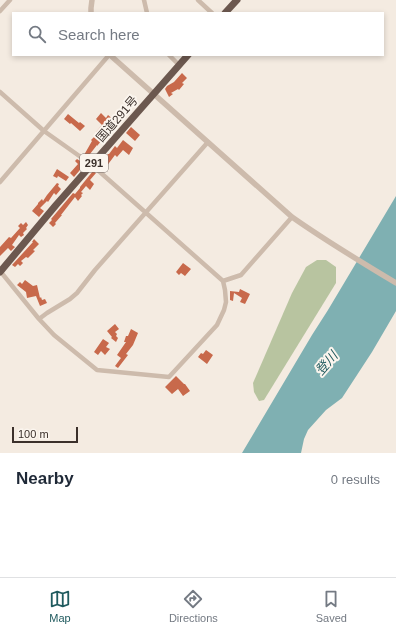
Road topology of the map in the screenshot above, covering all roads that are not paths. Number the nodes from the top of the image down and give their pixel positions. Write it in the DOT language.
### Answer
graph roads {
  1 [pos="10,0"];
  2 [pos="92,0"];
  3 [pos="144,0"];
  4 [pos="198,0"];
  5 [pos="237,0"];
  6 [pos="0,11"];
  7 [pos="91,12"];
  8 [pos="148,12"];
  9 [pos="211,12"];
  10 [pos="226,12"];
  11 [pos="109,56"];
  12 [pos="111,56"];
  13 [pos="170,56"];
  14 [pos="187,56"];
  15 [pos="179,65"];
  16 [pos="0,92"];
  17 [pos="153,94"];
  18 [pos="44,131"];
  19 [pos="208,142"];
  20 [pos="92,165"];
  21 [pos="0,182"];
  22 [pos="146,213"];
  23 [pos="292,217"];
  24 [pos="0,271"];
  25 [pos="223,281"];
  26 [pos="396,283"];
  27 [pos="39,319"];
  1 -- 6 [label="street"];
  2 -- 7 [label="street"];
  3 -- 8 [label="street"];
  4 -- 9 [label="street"];
  5 -- 10 [label="highway"];
  11 -- 18 [label="street"];
  12 -- 17 [label="street"];
  13 -- 15 [label="street"];
  14 -- 15 [label="highway, 国道291号 / 291"];
  15 -- 17 [label="highway, 国道291号 / 291"];
  16 -- 18 [label="street"];
  17 -- 19 [label="street"];
  17 -- 20 [label="highway, 国道291号 / 291"];
  18 -- 20 [label="street"];
  18 -- 21 [label="street"];
  19 -- 22 [label="street"];
  19 -- 23 [label="street"];
  20 -- 22 [label="street"];
  20 -- 24 [label="highway, 国道291号 / 291"];
  22 -- 25 [label="street"];
  22 -- 27 [label="street"];
  23 -- 25 [label="street"];
  23 -- 26 [label="street"];
  24 -- 27 [label="street"];
  25 -- 27 [label="street"];
}
